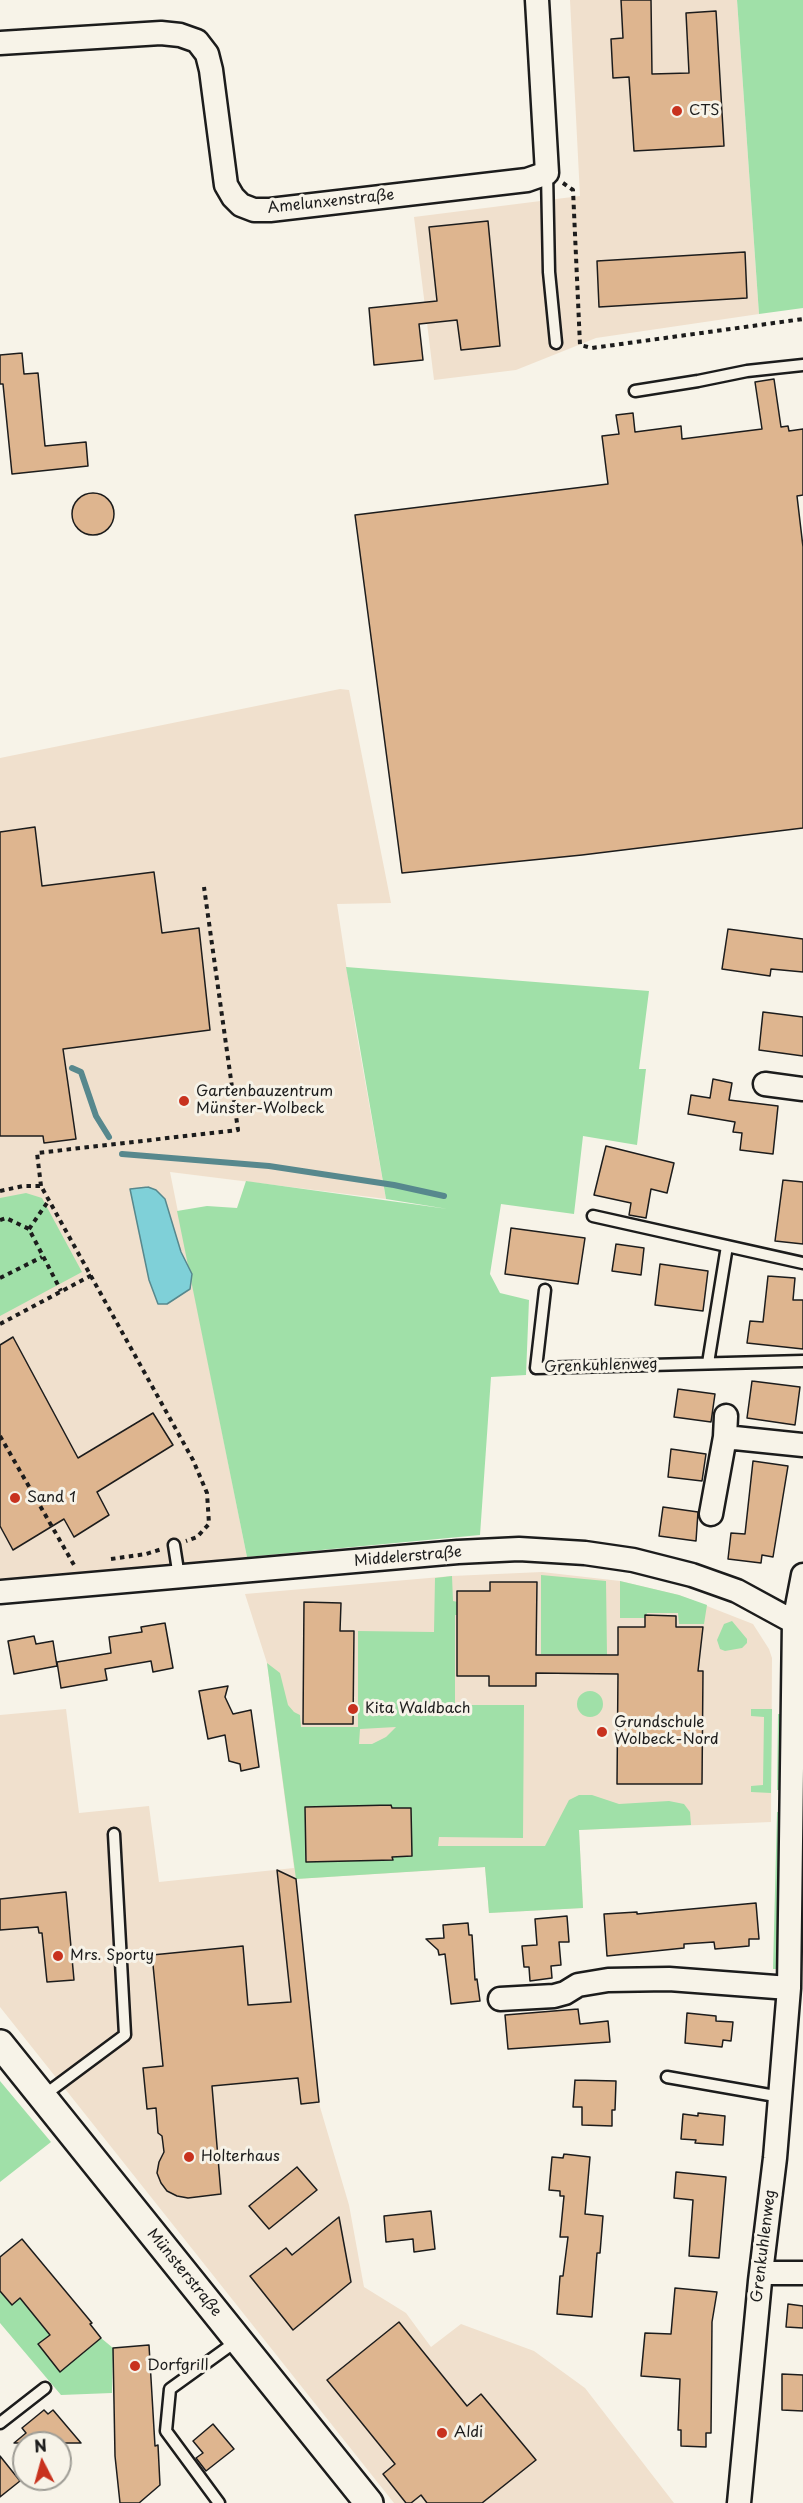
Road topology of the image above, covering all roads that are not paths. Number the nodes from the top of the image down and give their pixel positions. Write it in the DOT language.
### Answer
graph roads {
  1 [pos="537,0"];
  2 [pos="0,44"];
  3 [pos="547,173"];
  4 [pos="556,344"];
  5 [pos="803,365"];
  6 [pos="635,391"];
  7 [pos="765,1084"];
  8 [pos="803,1089"];
  9 [pos="593,1216"];
  10 [pos="727,1246"];
  11 [pos="803,1263"];
  12 [pos="545,1290"];
  13 [pos="803,1361"];
  14 [pos="708,1363"];
  15 [pos="803,1445"];
  16 [pos="711,1514"];
  17 [pos="174,1545"];
  18 [pos="803,1575"];
  19 [pos="179,1577"];
  20 [pos="0,1592"];
  21 [pos="799,1624"];
  22 [pos="798,1789"];
  23 [pos="114,1834"];
  24 [pos="789,1988"];
  25 [pos="500,1999"];
  26 [pos="0,2044"];
  27 [pos="667,2077"];
  28 [pos="42,2097"];
  29 [pos="781,2097"];
  30 [pos="762,2273"];
  31 [pos="803,2273"];
  32 [pos="238,2340"];
  33 [pos="45,2388"];
  34 [pos="0,2423"];
  35 [pos="219,2503"];
  36 [pos="369,2503"];
  37 [pos="739,2503"];
  1 -- 3 [label="street"];
  2 -- 3 [label="street, Amelunxenstraße"];
  3 -- 4 [label="lane"];
  5 -- 6 [label="lane"];
  7 -- 8 [label="street"];
  9 -- 10 [label="lane"];
  10 -- 11 [label="lane"];
  10 -- 14 [label="lane"];
  12 -- 14 [label="lane, Grenkuhlenweg"];
  13 -- 14 [label="lane, Grenkuhlenweg"];
  15 -- 16 [label="street"];
  17 -- 19 [label="lane"];
  18 -- 21 [label="street, Grenkuhlenweg"];
  19 -- 20 [label="street, Middelerstraße"];
  19 -- 21 [label="street, Middelerstraße"];
  21 -- 22 [label="street, Grenkuhlenweg"];
  22 -- 24 [label="street, Grenkuhlenweg"];
  23 -- 28 [label="lane"];
  24 -- 25 [label="street"];
  24 -- 29 [label="street, Grenkuhlenweg"];
  26 -- 28 [label="street, Münsterstraße"];
  27 -- 29 [label="lane"];
  28 -- 32 [label="street, Münsterstraße"];
  29 -- 30 [label="street, Grenkuhlenweg"];
  30 -- 31 [label="street"];
  30 -- 37 [label="street, Grenkuhlenweg"];
  32 -- 35 [label="lane"];
  32 -- 36 [label="street, Münsterstraße"];
  33 -- 34 [label="lane"];
}
